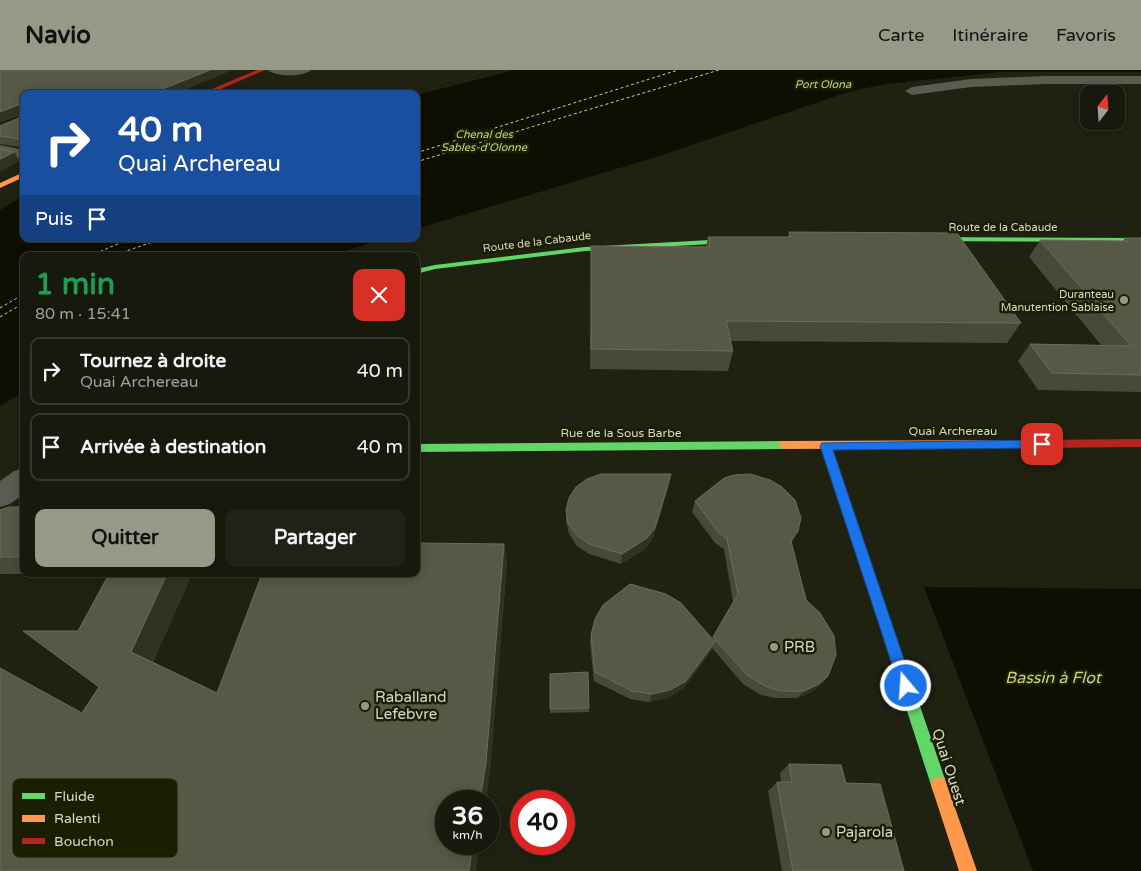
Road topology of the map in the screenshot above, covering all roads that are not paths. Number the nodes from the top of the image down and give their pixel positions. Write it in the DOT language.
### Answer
graph roads {
  1 [pos="262,70"];
  2 [pos="275,70"];
  3 [pos="304,70"];
  4 [pos="1141,80"];
  5 [pos="213,90"];
  6 [pos="912,91"];
  7 [pos="0,150"];
  8 [pos="20,154"];
  9 [pos="20,176"];
  10 [pos="0,186"];
  11 [pos="759,239"];
  12 [pos="916,239"];
  13 [pos="1141,240"];
  14 [pos="420,271"];
  15 [pos="1141,443"];
  16 [pos="826,446"];
  17 [pos="420,448"];
  18 [pos="20,482"];
  19 [pos="0,496"];
  20 [pos="968,871"];
  1 -- 5 [label="street"];
  2 -- 3 [label="street"];
  4 -- 6 [label="street"];
  7 -- 8 [label="street"];
  9 -- 10 [label="street"];
  11 -- 14 [label="street, Route de la Cabaude"];
  12 -- 13 [label="street, Route de la Cabaude"];
  15 -- 16 [label="street, Quai Archereau"];
  16 -- 17 [label="street, Rue de la Sous Barbe"];
  16 -- 20 [label="street, Quai Ouest"];
  18 -- 19 [label="street"];
}
